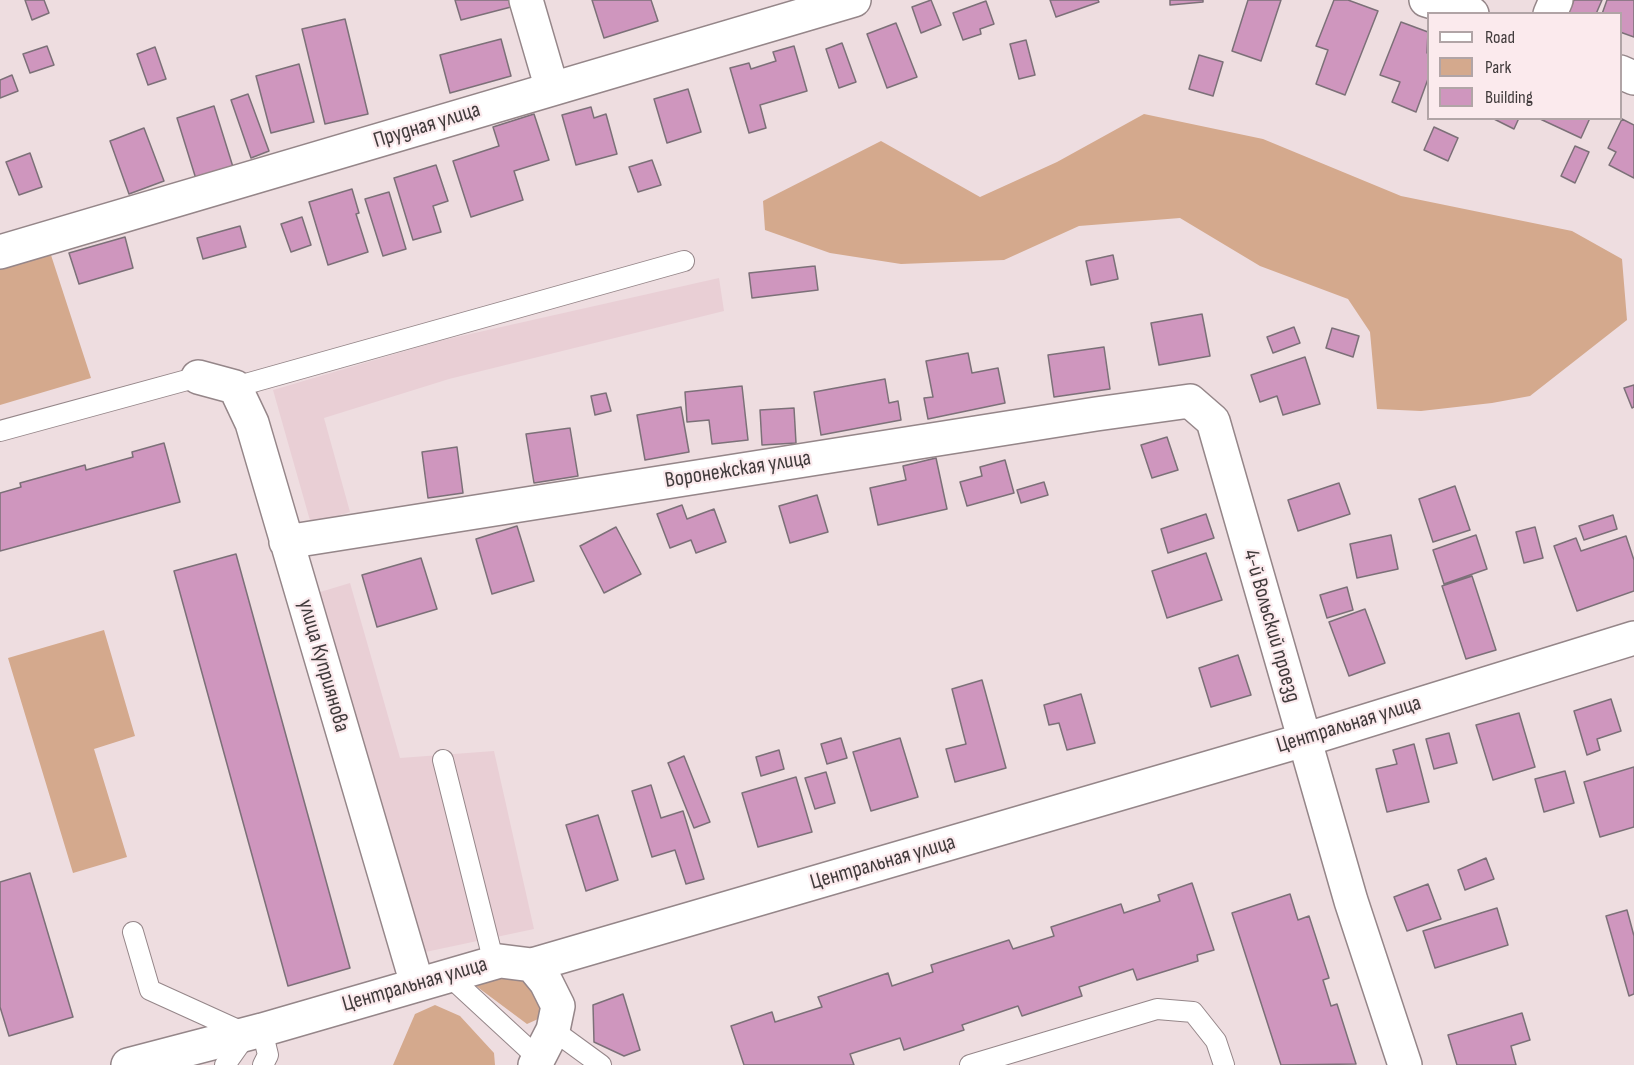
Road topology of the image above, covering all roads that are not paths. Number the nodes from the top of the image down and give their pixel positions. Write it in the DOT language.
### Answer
graph roads {
  1 [pos="526,0"];
  2 [pos="854,0"];
  3 [pos="1426,0"];
  4 [pos="1465,12"];
  5 [pos="552,89"];
  6 [pos="0,252"];
  7 [pos="684,261"];
  8 [pos="198,377"];
  9 [pos="235,387"];
  10 [pos="1190,401"];
  11 [pos="0,431"];
  12 [pos="286,542"];
  13 [pos="1634,638"];
  14 [pos="1304,740"];
  15 [pos="443,760"];
  16 [pos="133,932"];
  17 [pos="494,963"];
  18 [pos="532,965"];
  19 [pos="432,980"];
  20 [pos="255,1032"];
  21 [pos="542,1051"];
  22 [pos="129,1065"];
  23 [pos="225,1065"];
  24 [pos="263,1065"];
  25 [pos="601,1065"];
  26 [pos="970,1065"];
  27 [pos="1224,1065"];
  28 [pos="1405,1065"];
  1 -- 5 [label="street"];
  2 -- 5 [label="street, Прудная улица"];
  3 -- 4 [label="street"];
  5 -- 6 [label="street, Прудная улица"];
  7 -- 9 [label="lane"];
  8 -- 9 [label="street"];
  8 -- 11 [label="lane"];
  9 -- 12 [label="street, улица Куприянова"];
  10 -- 12 [label="street, Воронежская улица"];
  10 -- 14 [label="street, 4-й Вольский проезд"];
  12 -- 19 [label="street, улица Куприянова"];
  13 -- 14 [label="street, Центральная улица"];
  14 -- 18 [label="street, Центральная улица"];
  14 -- 28 [label="street, 4-й Вольский проезд"];
  15 -- 17 [label="lane"];
  16 -- 20 [label="lane"];
  17 -- 18 [label="street, Центральная улица"];
  17 -- 19 [label="street, Центральная улица"];
  18 -- 21 [label="street"];
  19 -- 20 [label="street, Центральная улица"];
  19 -- 21 [label="lane"];
  20 -- 22 [label="street, Центральная улица"];
  20 -- 23 [label="lane"];
  20 -- 24 [label="lane"];
  21 -- 25 [label="lane"];
  26 -- 27 [label="lane"];
}
